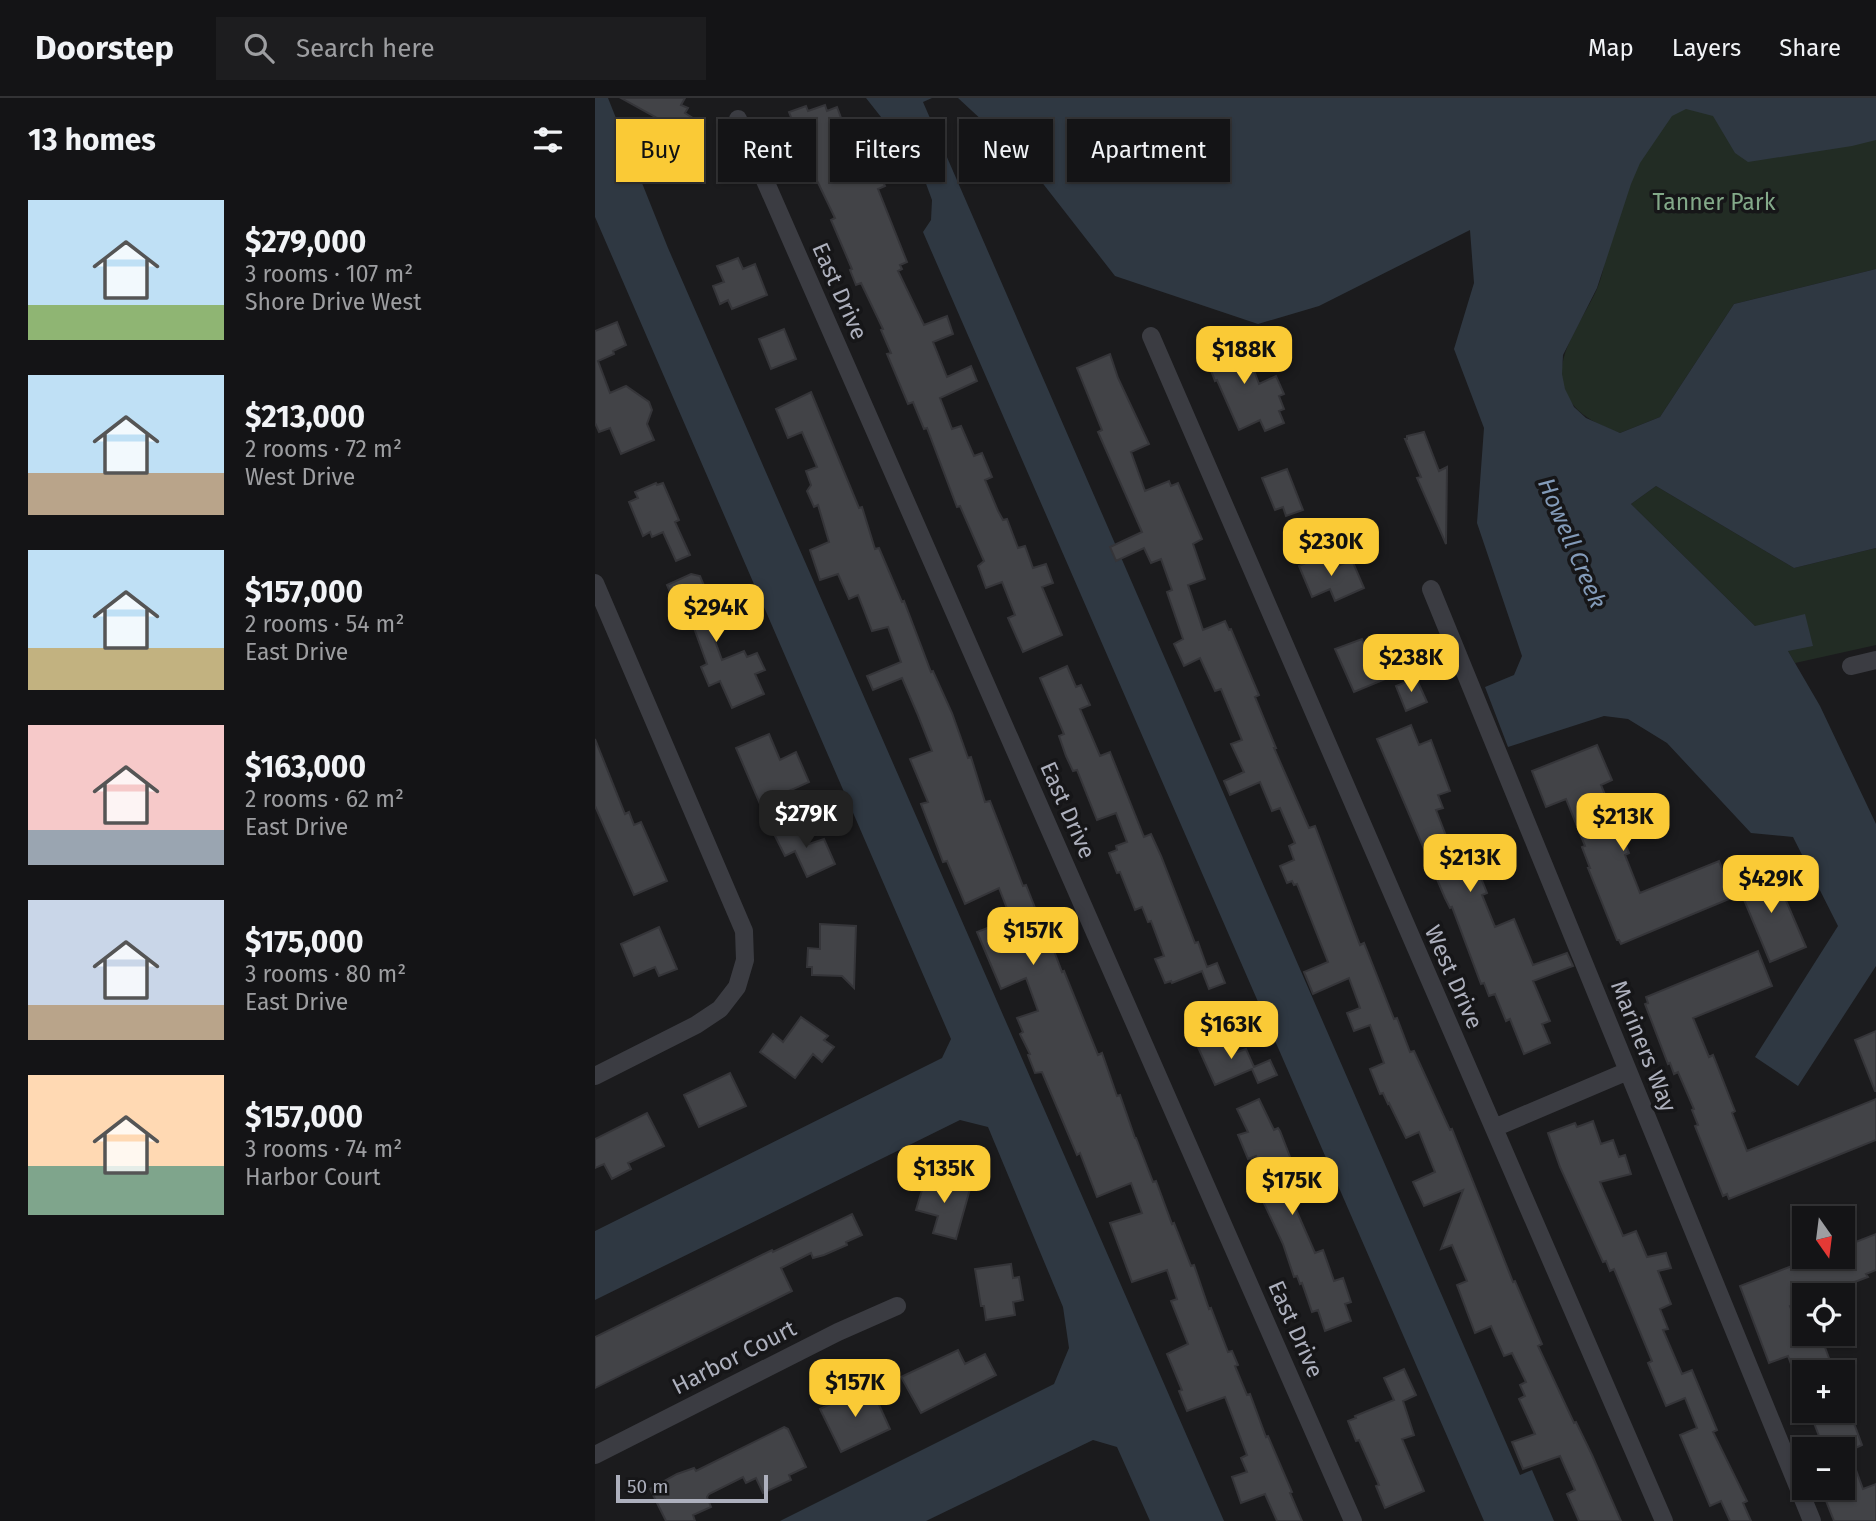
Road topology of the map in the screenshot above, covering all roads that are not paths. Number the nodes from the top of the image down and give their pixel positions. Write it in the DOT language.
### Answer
graph roads {
  1 [pos="738,118"];
  2 [pos="1150,336"];
  3 [pos="595,583"];
  4 [pos="1431,590"];
  5 [pos="1876,660"];
  6 [pos="1851,666"];
  7 [pos="1628,1071"];
  8 [pos="595,1076"];
  9 [pos="1494,1129"];
  10 [pos="897,1306"];
  11 [pos="595,1455"];
  12 [pos="1353,1521"];
  13 [pos="1664,1521"];
  14 [pos="1811,1521"];
  1 -- 12 [label="street, East Drive"];
  2 -- 9 [label="street, West Drive"];
  3 -- 8 [label="street"];
  4 -- 7 [label="street, Mariners Way"];
  5 -- 6 [label="street"];
  7 -- 9 [label="street"];
  7 -- 14 [label="street, Mariners Way"];
  9 -- 13 [label="street, West Drive"];
  10 -- 11 [label="street, Harbor Court"];
}
